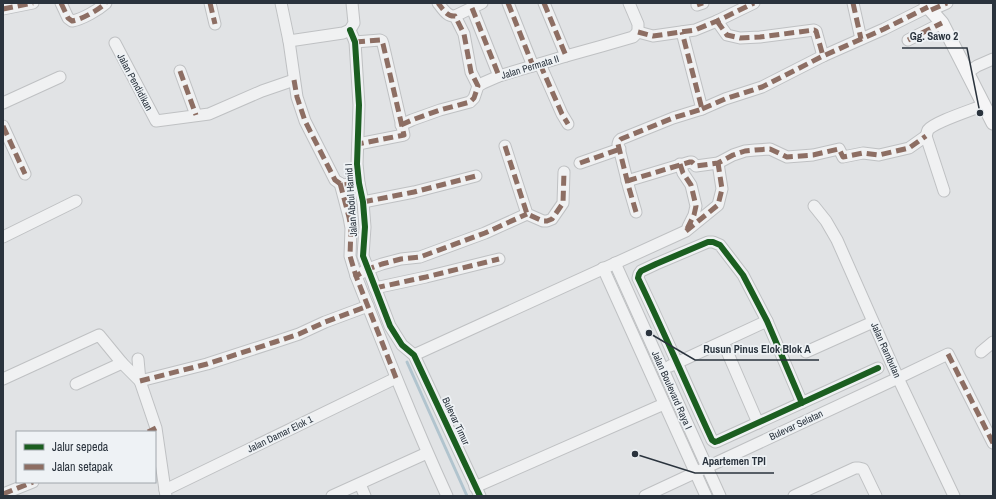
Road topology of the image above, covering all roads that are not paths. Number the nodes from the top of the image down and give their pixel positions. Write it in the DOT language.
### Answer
graph roads {
  1 [pos="33,3"];
  2 [pos="61,3"];
  3 [pos="106,3"];
  4 [pos="210,3"];
  5 [pos="282,3"];
  6 [pos="352,3"];
  7 [pos="438,3"];
  8 [pos="508,3"];
  9 [pos="544,3"];
  10 [pos="629,3"];
  11 [pos="754,3"];
  12 [pos="852,3"];
  13 [pos="947,3"];
  14 [pos="477,5"];
  15 [pos="928,7"];
  16 [pos="3,10"];
  17 [pos="455,16"];
  18 [pos="717,22"];
  19 [pos="942,23"];
  20 [pos="215,24"];
  21 [pos="350,30"];
  22 [pos="638,32"];
  23 [pos="682,32"];
  24 [pos="861,39"];
  25 [pos="908,40"];
  26 [pos="289,42"];
  27 [pos="355,42"];
  28 [pos="115,43"];
  29 [pos="566,56"];
  30 [pos="823,56"];
  31 [pos="993,59"];
  32 [pos="537,65"];
  33 [pos="180,71"];
  34 [pos="967,73"];
  35 [pos="499,76"];
  36 [pos="60,77"];
  37 [pos="294,80"];
  38 [pos="478,86"];
  39 [pos="3,103"];
  40 [pos="984,105"];
  41 [pos="702,109"];
  42 [pos="196,115"];
  43 [pos="993,123"];
  44 [pos="568,124"];
  45 [pos="402,125"];
  46 [pos="3,126"];
  47 [pos="926,136"];
  48 [pos="358,144"];
  49 [pos="505,146"];
  50 [pos="620,149"];
  51 [pos="580,162"];
  52 [pos="718,162"];
  53 [pos="680,164"];
  54 [pos="564,172"];
  55 [pos="25,174"];
  56 [pos="476,176"];
  57 [pos="627,181"];
  58 [pos="358,183"];
  59 [pos="341,184"];
  60 [pos="944,191"];
  61 [pos="64,200"];
  62 [pos="76,201"];
  63 [pos="363,202"];
  64 [pos="814,206"];
  65 [pos="636,212"];
  66 [pos="527,214"];
  67 [pos="3,228"];
  68 [pos="686,231"];
  69 [pos="3,237"];
  70 [pos="499,259"];
  71 [pos="615,263"];
  72 [pos="603,268"];
  73 [pos="368,269"];
  74 [pos="356,276"];
  75 [pos="375,288"];
  76 [pos="368,306"];
  77 [pos="767,321"];
  78 [pos="873,322"];
  79 [pos="723,342"];
  80 [pos="993,342"];
  81 [pos="806,352"];
  82 [pos="980,352"];
  83 [pos="414,355"];
  84 [pos="138,358"];
  85 [pos="122,363"];
  86 [pos="677,363"];
  87 [pos="878,368"];
  88 [pos="663,369"];
  89 [pos="651,375"];
  90 [pos="396,378"];
  91 [pos="898,378"];
  92 [pos="3,379"];
  93 [pos="140,381"];
  94 [pos="76,384"];
  95 [pos="802,403"];
  96 [pos="664,404"];
  97 [pos="758,423"];
  98 [pos="152,430"];
  99 [pos="991,437"];
  100 [pos="156,448"];
  101 [pos="427,453"];
  102 [pos="706,467"];
  103 [pos="695,472"];
  104 [pos="30,483"];
  105 [pos="360,484"];
  106 [pos="478,492"];
  107 [pos="166,493"];
  108 [pos="3,494"];
  109 [pos="332,496"];
  110 [pos="365,496"];
  111 [pos="446,496"];
  112 [pos="644,496"];
  113 [pos="706,496"];
  114 [pos="720,496"];
  115 [pos="794,496"];
  116 [pos="876,496"];
  117 [pos="954,496"];
  1 -- 16 [label="street"];
  2 -- 3 [label="street"];
  4 -- 20 [label="street"];
  5 -- 26 [label="street"];
  6 -- 21 [label="street"];
  7 -- 17 [label="street"];
  8 -- 32 [label="street"];
  9 -- 29 [label="street"];
  10 -- 22 [label="street"];
  11 -- 18 [label="street"];
  12 -- 24 [label="street"];
  13 -- 15 [label="street"];
  14 -- 17 [label="street"];
  14 -- 35 [label="street"];
  15 -- 19 [label="main road"];
  15 -- 24 [label="street"];
  17 -- 38 [label="street"];
  18 -- 23 [label="street"];
  18 -- 30 [label="street"];
  19 -- 25 [label="street"];
  19 -- 34 [label="main road"];
  21 -- 26 [label="street"];
  21 -- 27 [label="street, Jalan Abdul Hamid I"];
  22 -- 23 [label="street"];
  22 -- 29 [label="street, Jalan Permata II"];
  23 -- 41 [label="street"];
  24 -- 30 [label="street"];
  26 -- 37 [label="street"];
  27 -- 45 [label="street"];
  27 -- 48 [label="street, Jalan Abdul Hamid I"];
  28 -- 42 [label="street, Jalan Pendidikan"];
  29 -- 32 [label="street, Jalan Permata II"];
  30 -- 41 [label="street"];
  31 -- 34 [label="street"];
  32 -- 35 [label="street, Jalan Permata II"];
  32 -- 44 [label="street"];
  33 -- 42 [label="street"];
  34 -- 40 [label="main road"];
  35 -- 38 [label="street, Jalan Permata II"];
  36 -- 39 [label="street"];
  37 -- 42 [label="street"];
  37 -- 59 [label="street"];
  38 -- 45 [label="street"];
  40 -- 43 [label="main road"];
  40 -- 47 [label="street"];
  41 -- 50 [label="street"];
  45 -- 48 [label="street"];
  46 -- 55 [label="street"];
  47 -- 52 [label="street"];
  47 -- 60 [label="street"];
  48 -- 58 [label="street, Jalan Abdul Hamid I"];
  49 -- 66 [label="street"];
  50 -- 51 [label="street"];
  50 -- 57 [label="street"];
  52 -- 53 [label="street"];
  52 -- 68 [label="street"];
  53 -- 57 [label="street"];
  53 -- 68 [label="street"];
  54 -- 66 [label="street"];
  56 -- 63 [label="street"];
  57 -- 65 [label="street"];
  58 -- 59 [label="street"];
  58 -- 63 [label="street, Jalan Abdul Hamid I"];
  59 -- 74 [label="street"];
  61 -- 67 [label="street"];
  62 -- 69 [label="street"];
  63 -- 73 [label="street, Jalan Abdul Hamid I"];
  64 -- 78 [label="street, Jalan Rambutan"];
  66 -- 73 [label="street"];
  68 -- 71 [label="street"];
  70 -- 75 [label="street"];
  71 -- 72 [label="street"];
  71 -- 88 [label="street, Jalan Boulevard Raya I"];
  72 -- 83 [label="street"];
  72 -- 89 [label="street, Jalan Boulevard Raya I"];
  73 -- 74 [label="street"];
  73 -- 75 [label="street, Jalan Abdul Hamid I"];
  74 -- 76 [label="street"];
  75 -- 83 [label="street, Jalan Abdul Hamid I"];
  76 -- 90 [label="street"];
  76 -- 93 [label="street"];
  77 -- 79 [label="street"];
  77 -- 86 [label="street"];
  77 -- 95 [label="street"];
  78 -- 81 [label="street"];
  78 -- 91 [label="street, Jalan Rambutan"];
  79 -- 86 [label="street"];
  79 -- 97 [label="street"];
  80 -- 82 [label="street"];
  83 -- 106 [label="street, Bulevar Timur"];
  84 -- 93 [label="street, Jalan Damar Elok 1"];
  85 -- 92 [label="street"];
  85 -- 93 [label="street"];
  85 -- 94 [label="street"];
  86 -- 88 [label="street"];
  86 -- 97 [label="street"];
  87 -- 95 [label="street"];
  88 -- 89 [label="street"];
  88 -- 102 [label="street, Jalan Boulevard Raya I"];
  89 -- 96 [label="street, Jalan Boulevard Raya I"];
  90 -- 101 [label="street"];
  90 -- 107 [label="street, Jalan Damar Elok 1"];
  91 -- 99 [label="street, Bulevar Selatan"];
  91 -- 102 [label="street, Bulevar Selatan"];
  91 -- 117 [label="street, Jalan Rambutan"];
  93 -- 98 [label="street, Jalan Damar Elok 1"];
  95 -- 97 [label="street"];
  96 -- 103 [label="street, Jalan Boulevard Raya I"];
  96 -- 106 [label="street"];
  100 -- 107 [label="street, Jalan Damar Elok 1"];
  101 -- 105 [label="street"];
  101 -- 111 [label="street"];
  102 -- 103 [label="street, Bulevar Selatan"];
  102 -- 114 [label="street, Jalan Boulevard Raya I"];
  103 -- 112 [label="street, Bulevar Selatan"];
  103 -- 113 [label="street, Jalan Boulevard Raya I"];
  104 -- 108 [label="street"];
  105 -- 109 [label="street"];
  105 -- 110 [label="street"];
  115 -- 116 [label="street"];
}
